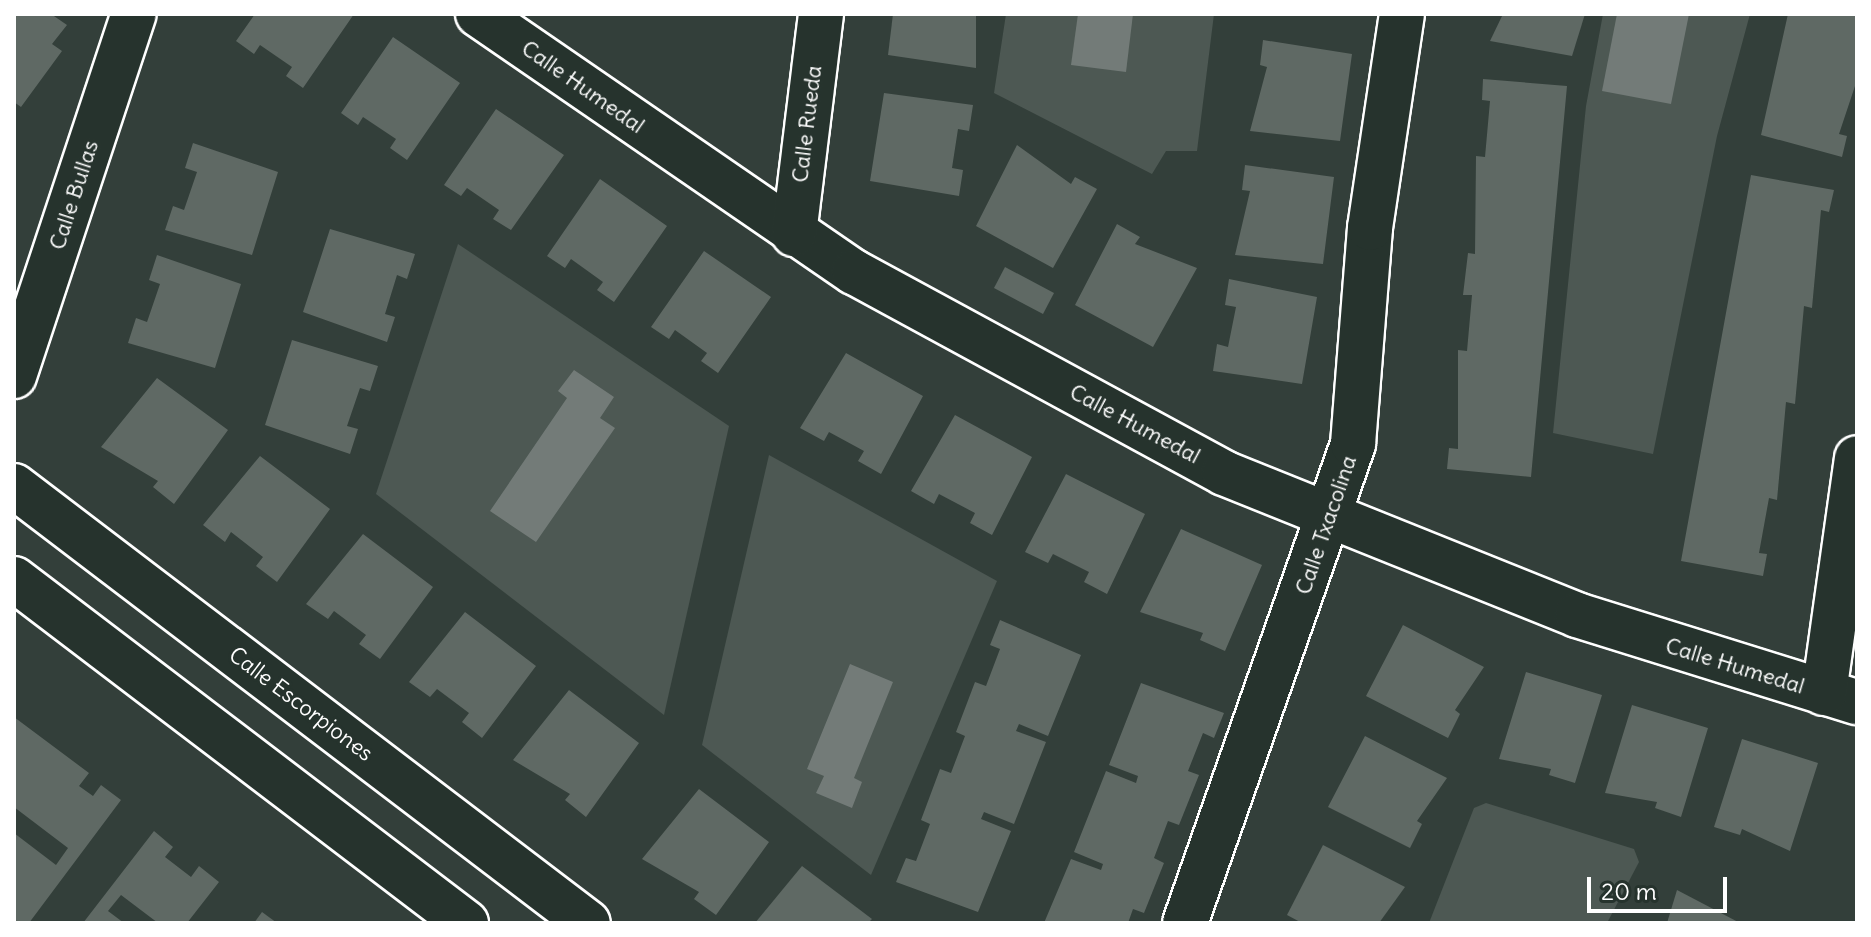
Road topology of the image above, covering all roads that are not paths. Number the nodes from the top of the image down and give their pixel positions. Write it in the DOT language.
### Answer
graph roads {
  1 [pos="134,14"];
  2 [pos="478,14"];
  3 [pos="821,14"];
  4 [pos="1402,14"];
  5 [pos="794,234"];
  6 [pos="14,376"];
  7 [pos="1857,458"];
  8 [pos="14,486"];
  9 [pos="1325,515"];
  10 [pos="14,579"];
  11 [pos="1841,698"];
  12 [pos="466,923"];
  13 [pos="588,923"];
  14 [pos="1185,923"];
  1 -- 6 [label="street, Calle Bullas"];
  2 -- 5 [label="street, Calle Humedal"];
  3 -- 5 [label="street, Calle Rueda"];
  4 -- 9 [label="street, Calle Txacolina"];
  5 -- 9 [label="street, Calle Humedal"];
  7 -- 11 [label="street"];
  8 -- 13 [label="street, Calle Escorpiones"];
  9 -- 11 [label="street, Calle Humedal"];
  9 -- 14 [label="street, Calle Txacolina"];
  10 -- 12 [label="street"];
}
